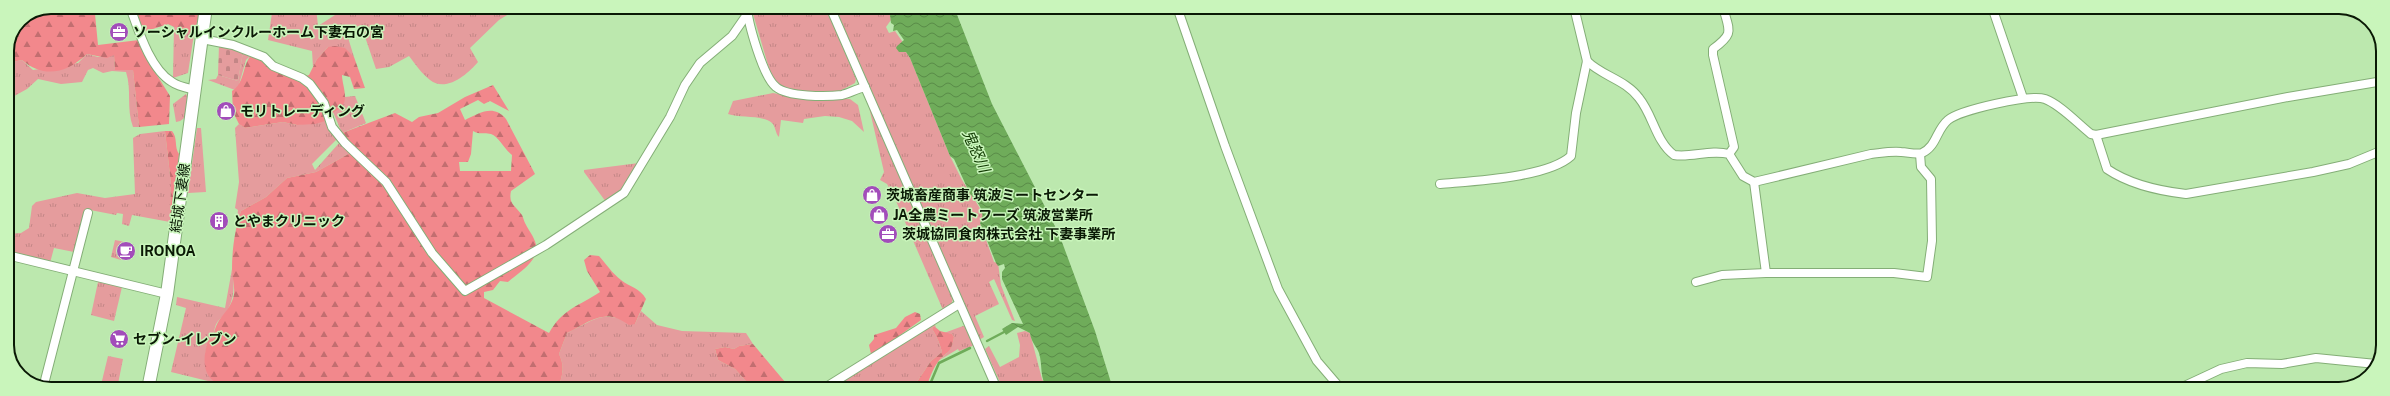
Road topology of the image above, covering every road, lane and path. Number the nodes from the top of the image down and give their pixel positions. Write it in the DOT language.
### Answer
graph roads {
  1 [pos="133,14"];
  2 [pos="205,14"];
  3 [pos="745,14"];
  4 [pos="748,14"];
  5 [pos="833,14"];
  6 [pos="1179,14"];
  7 [pos="1576,14"];
  8 [pos="1726,14"];
  9 [pos="1994,14"];
  10 [pos="202,39"];
  11 [pos="1587,61"];
  12 [pos="2376,82"];
  13 [pos="865,87"];
  14 [pos="196,90"];
  15 [pos="2023,98"];
  16 [pos="2096,135"];
  17 [pos="2376,153"];
  18 [pos="1729,154"];
  19 [pos="1920,154"];
  20 [pos="1754,182"];
  21 [pos="1440,184"];
  22 [pos="88,213"];
  23 [pos="14,256"];
  24 [pos="73,272"];
  25 [pos="1766,273"];
  26 [pos="1696,282"];
  27 [pos="167,294"];
  28 [pos="959,304"];
  29 [pos="2371,363"];
  30 [pos="45,382"];
  31 [pos="149,382"];
  32 [pos="834,382"];
  33 [pos="994,382"];
  34 [pos="1335,382"];
  35 [pos="2194,382"];
  1 -- 14 [label="street"];
  2 -- 10 [label="main road, 結城下妻線"];
  3 -- 10 [label="street"];
  4 -- 13 [label="street"];
  5 -- 13 [label="street"];
  6 -- 34 [label="street"];
  7 -- 11 [label="street"];
  8 -- 18 [label="street"];
  9 -- 15 [label="street"];
  10 -- 14 [label="main road, 結城下妻線"];
  11 -- 18 [label="street"];
  11 -- 21 [label="street"];
  12 -- 16 [label="street"];
  13 -- 28 [label="street"];
  14 -- 27 [label="main road, 結城下妻線"];
  15 -- 16 [label="street"];
  15 -- 19 [label="street"];
  16 -- 17 [label="street"];
  18 -- 20 [label="street"];
  19 -- 20 [label="street"];
  19 -- 25 [label="street"];
  20 -- 25 [label="street"];
  22 -- 24 [label="street"];
  23 -- 24 [label="street"];
  24 -- 27 [label="street"];
  24 -- 30 [label="street"];
  25 -- 26 [label="street"];
  27 -- 31 [label="main road, 結城下妻線"];
  28 -- 32 [label="street"];
  28 -- 33 [label="street"];
  29 -- 35 [label="street"];
}
